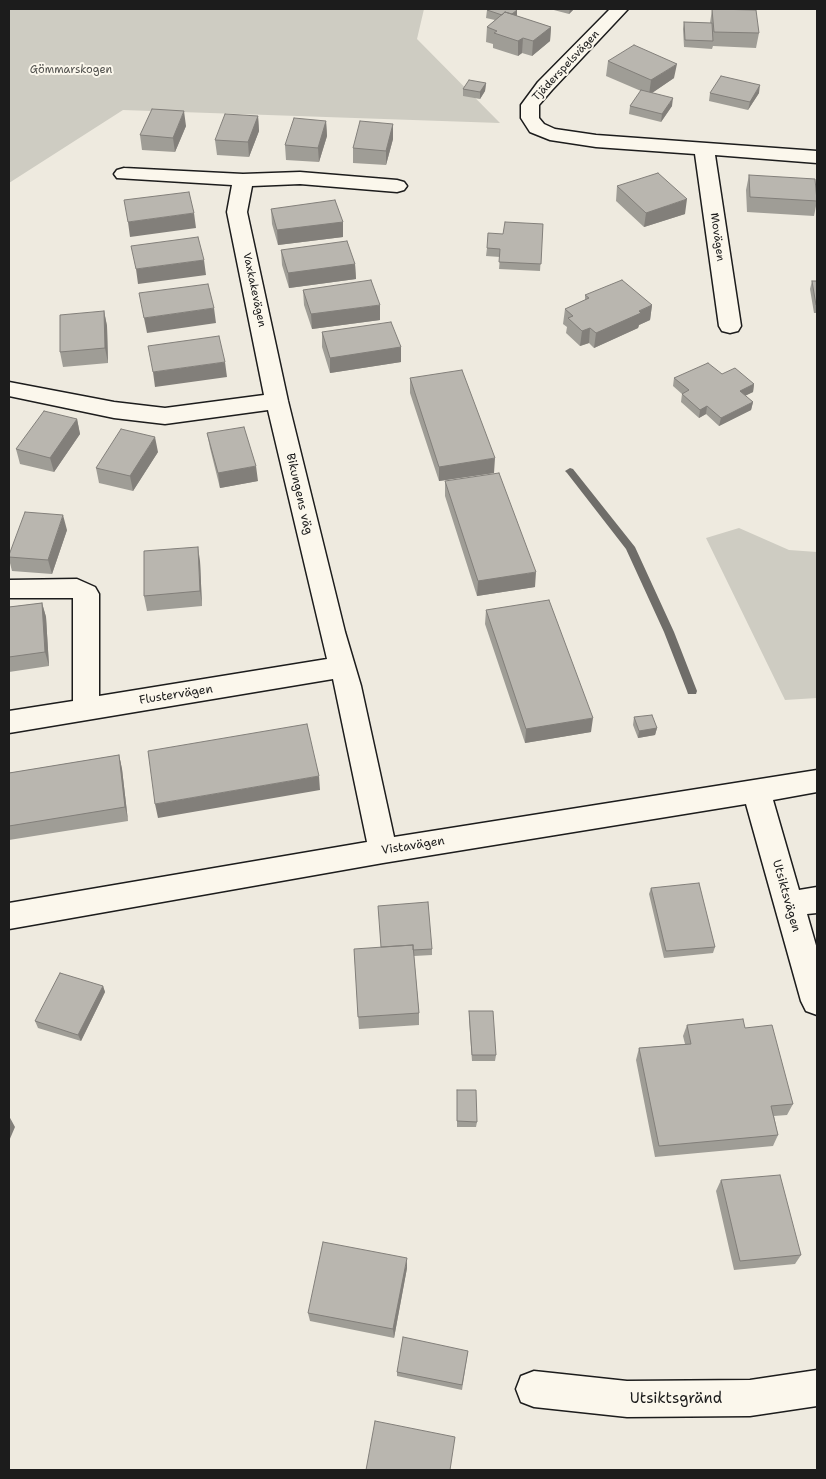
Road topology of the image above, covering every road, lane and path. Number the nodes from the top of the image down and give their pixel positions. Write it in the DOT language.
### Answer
graph roads {
  1 [pos="619,9"];
  2 [pos="704,149"];
  3 [pos="817,156"];
  4 [pos="124,174"];
  5 [pos="243,180"];
  6 [pos="397,186"];
  7 [pos="730,326"];
  8 [pos="9,389"];
  9 [pos="277,401"];
  10 [pos="9,589"];
  11 [pos="343,667"];
  12 [pos="86,710"];
  13 [pos="9,722"];
  14 [pos="817,780"];
  15 [pos="756,791"];
  16 [pos="384,851"];
  17 [pos="817,900"];
  18 [pos="789,904"];
  19 [pos="9,916"];
  20 [pos="817,1001"];
  21 [pos="817,1388"];
  22 [pos="534,1389"];
  1 -- 2 [label="street, Tjäderspelsvägen"];
  2 -- 3 [label="street"];
  2 -- 7 [label="street, Movägen"];
  4 -- 5 [label="street"];
  5 -- 6 [label="street"];
  5 -- 9 [label="street, Vaxkakevägen"];
  8 -- 9 [label="street"];
  9 -- 11 [label="street, Bikungens väg"];
  10 -- 12 [label="street"];
  11 -- 12 [label="street, Flustervägen"];
  11 -- 16 [label="street, Bikungens väg"];
  12 -- 13 [label="street, Flustervägen"];
  14 -- 15 [label="street, Vistavägen"];
  15 -- 16 [label="street, Vistavägen"];
  15 -- 18 [label="street, Utsiktsvägen"];
  16 -- 19 [label="street, Vistavägen"];
  17 -- 18 [label="street"];
  18 -- 20 [label="street, Utsiktsvägen"];
  21 -- 22 [label="street, Utsiktsgränd"];
}
